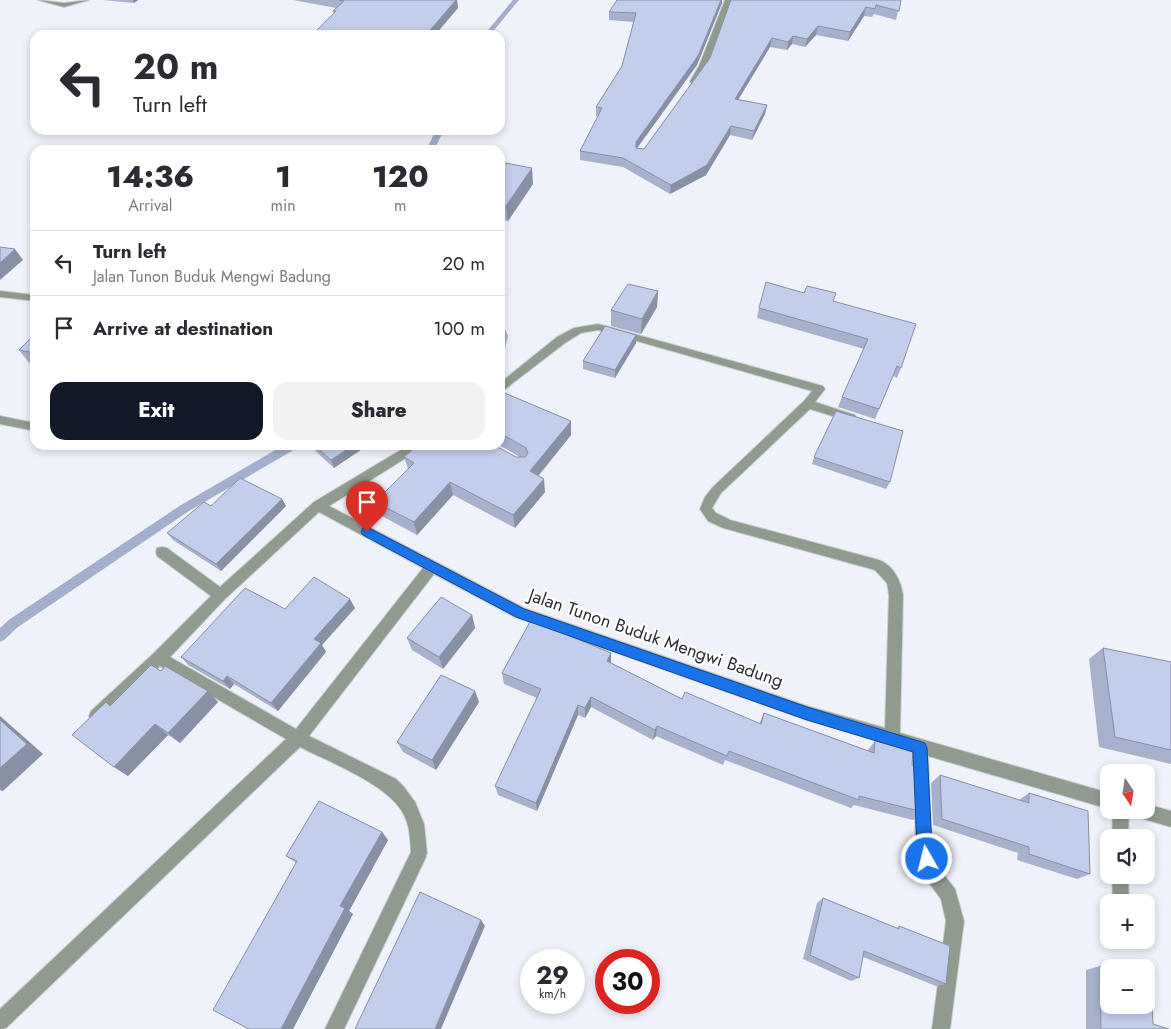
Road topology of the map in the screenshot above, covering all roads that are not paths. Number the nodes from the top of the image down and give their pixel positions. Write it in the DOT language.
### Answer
graph roads {
  1 [pos="41,0"];
  2 [pos="86,0"];
  3 [pos="728,0"];
  4 [pos="689,88"];
  5 [pos="0,294"];
  6 [pos="30,297"];
  7 [pos="505,385"];
  8 [pos="808,404"];
  9 [pos="0,420"];
  10 [pos="862,421"];
  11 [pos="30,426"];
  12 [pos="410,450"];
  13 [pos="318,506"];
  14 [pos="162,552"];
  15 [pos="432,566"];
  16 [pos="220,595"];
  17 [pos="158,658"];
  18 [pos="86,725"];
  19 [pos="298,738"];
  20 [pos="892,738"];
  21 [pos="920,748"];
  22 [pos="1100,799"];
  23 [pos="1155,814"];
  24 [pos="1171,819"];
  25 [pos="0,1022"];
  26 [pos="334,1029"];
  27 [pos="941,1029"];
  1 -- 2 [label="street"];
  3 -- 4 [label="street"];
  5 -- 6 [label="street"];
  7 -- 8 [label="street"];
  8 -- 10 [label="street"];
  8 -- 20 [label="street"];
  9 -- 11 [label="street"];
  12 -- 13 [label="street"];
  13 -- 15 [label="street, Jalan Tunon Buduk Mengwi Badung"];
  13 -- 16 [label="street"];
  14 -- 16 [label="street"];
  15 -- 19 [label="street"];
  15 -- 20 [label="street, Jalan Tunon Buduk Mengwi Badung"];
  16 -- 17 [label="street"];
  17 -- 18 [label="street"];
  17 -- 19 [label="street"];
  19 -- 25 [label="street"];
  19 -- 26 [label="street"];
  20 -- 21 [label="street, Jalan Tunon Buduk Mengwi Badung"];
  21 -- 22 [label="street, Jalan Tunon Buduk Mengwi Badung"];
  21 -- 27 [label="street"];
  23 -- 24 [label="street"];
}
